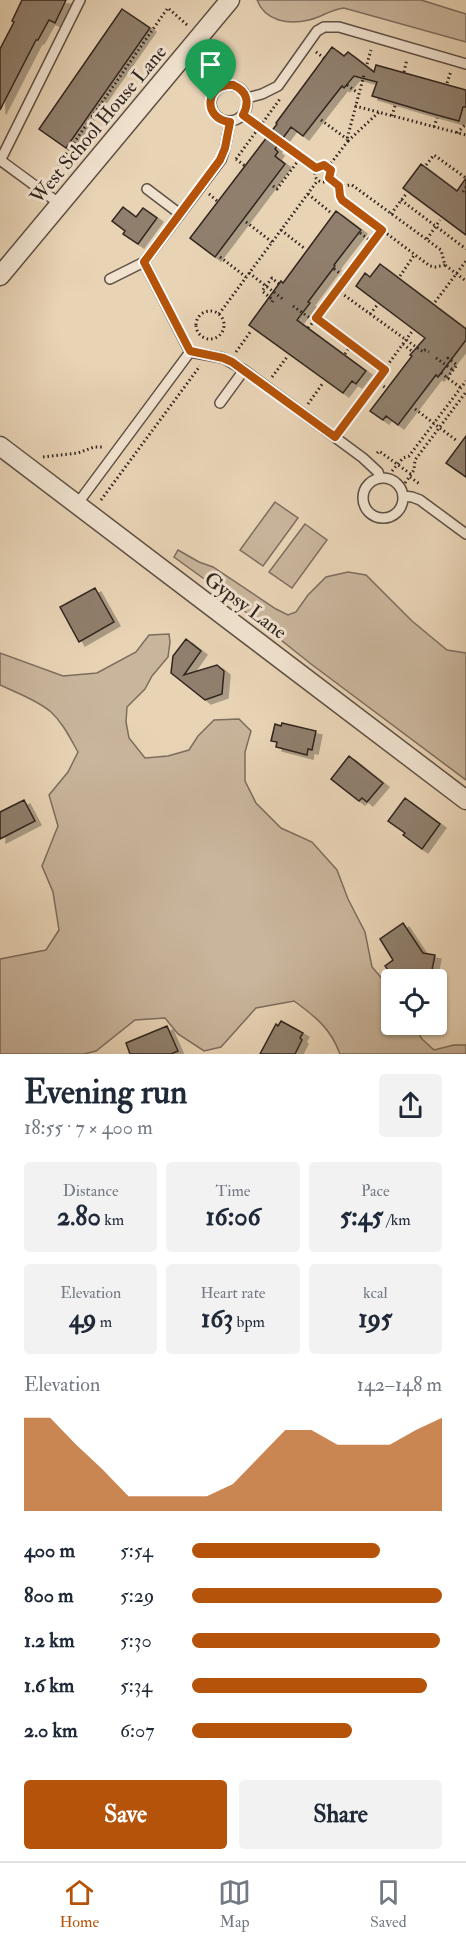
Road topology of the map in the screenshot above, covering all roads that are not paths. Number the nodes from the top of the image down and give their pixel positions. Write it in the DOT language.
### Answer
graph roads {
  1 [pos="80,0"];
  2 [pos="230,0"];
  3 [pos="466,64"];
  4 [pos="247,98"];
  5 [pos="230,122"];
  6 [pos="0,161"];
  7 [pos="147,189"];
  8 [pos="60,204"];
  9 [pos="180,214"];
  10 [pos="144,262"];
  11 [pos="0,276"];
  12 [pos="110,279"];
  13 [pos="190,351"];
  14 [pos="244,370"];
  15 [pos="220,403"];
  16 [pos="0,446"];
  17 [pos="383,478"];
  18 [pos="402,493"];
  19 [pos="84,508"];
  20 [pos="466,534"];
  21 [pos="466,800"];
  1 -- 6 [label="lane"];
  2 -- 8 [label="street, West School House Lane"];
  3 -- 4 [label="lane"];
  4 -- 5 [label="lane"];
  4 -- 5 [label="lane"];
  5 -- 9 [label="lane"];
  6 -- 8 [label="lane"];
  7 -- 9 [label="lane"];
  8 -- 11 [label="street, West School House Lane"];
  9 -- 10 [label="lane"];
  10 -- 12 [label="lane"];
  10 -- 13 [label="lane"];
  13 -- 14 [label="lane"];
  13 -- 19 [label="lane"];
  14 -- 15 [label="lane"];
  14 -- 17 [label="lane"];
  16 -- 19 [label="street, Gypsy Lane"];
  17 -- 18 [label="lane"];
  17 -- 18 [label="lane"];
  18 -- 20 [label="lane"];
  19 -- 21 [label="street, Gypsy Lane"];
}
